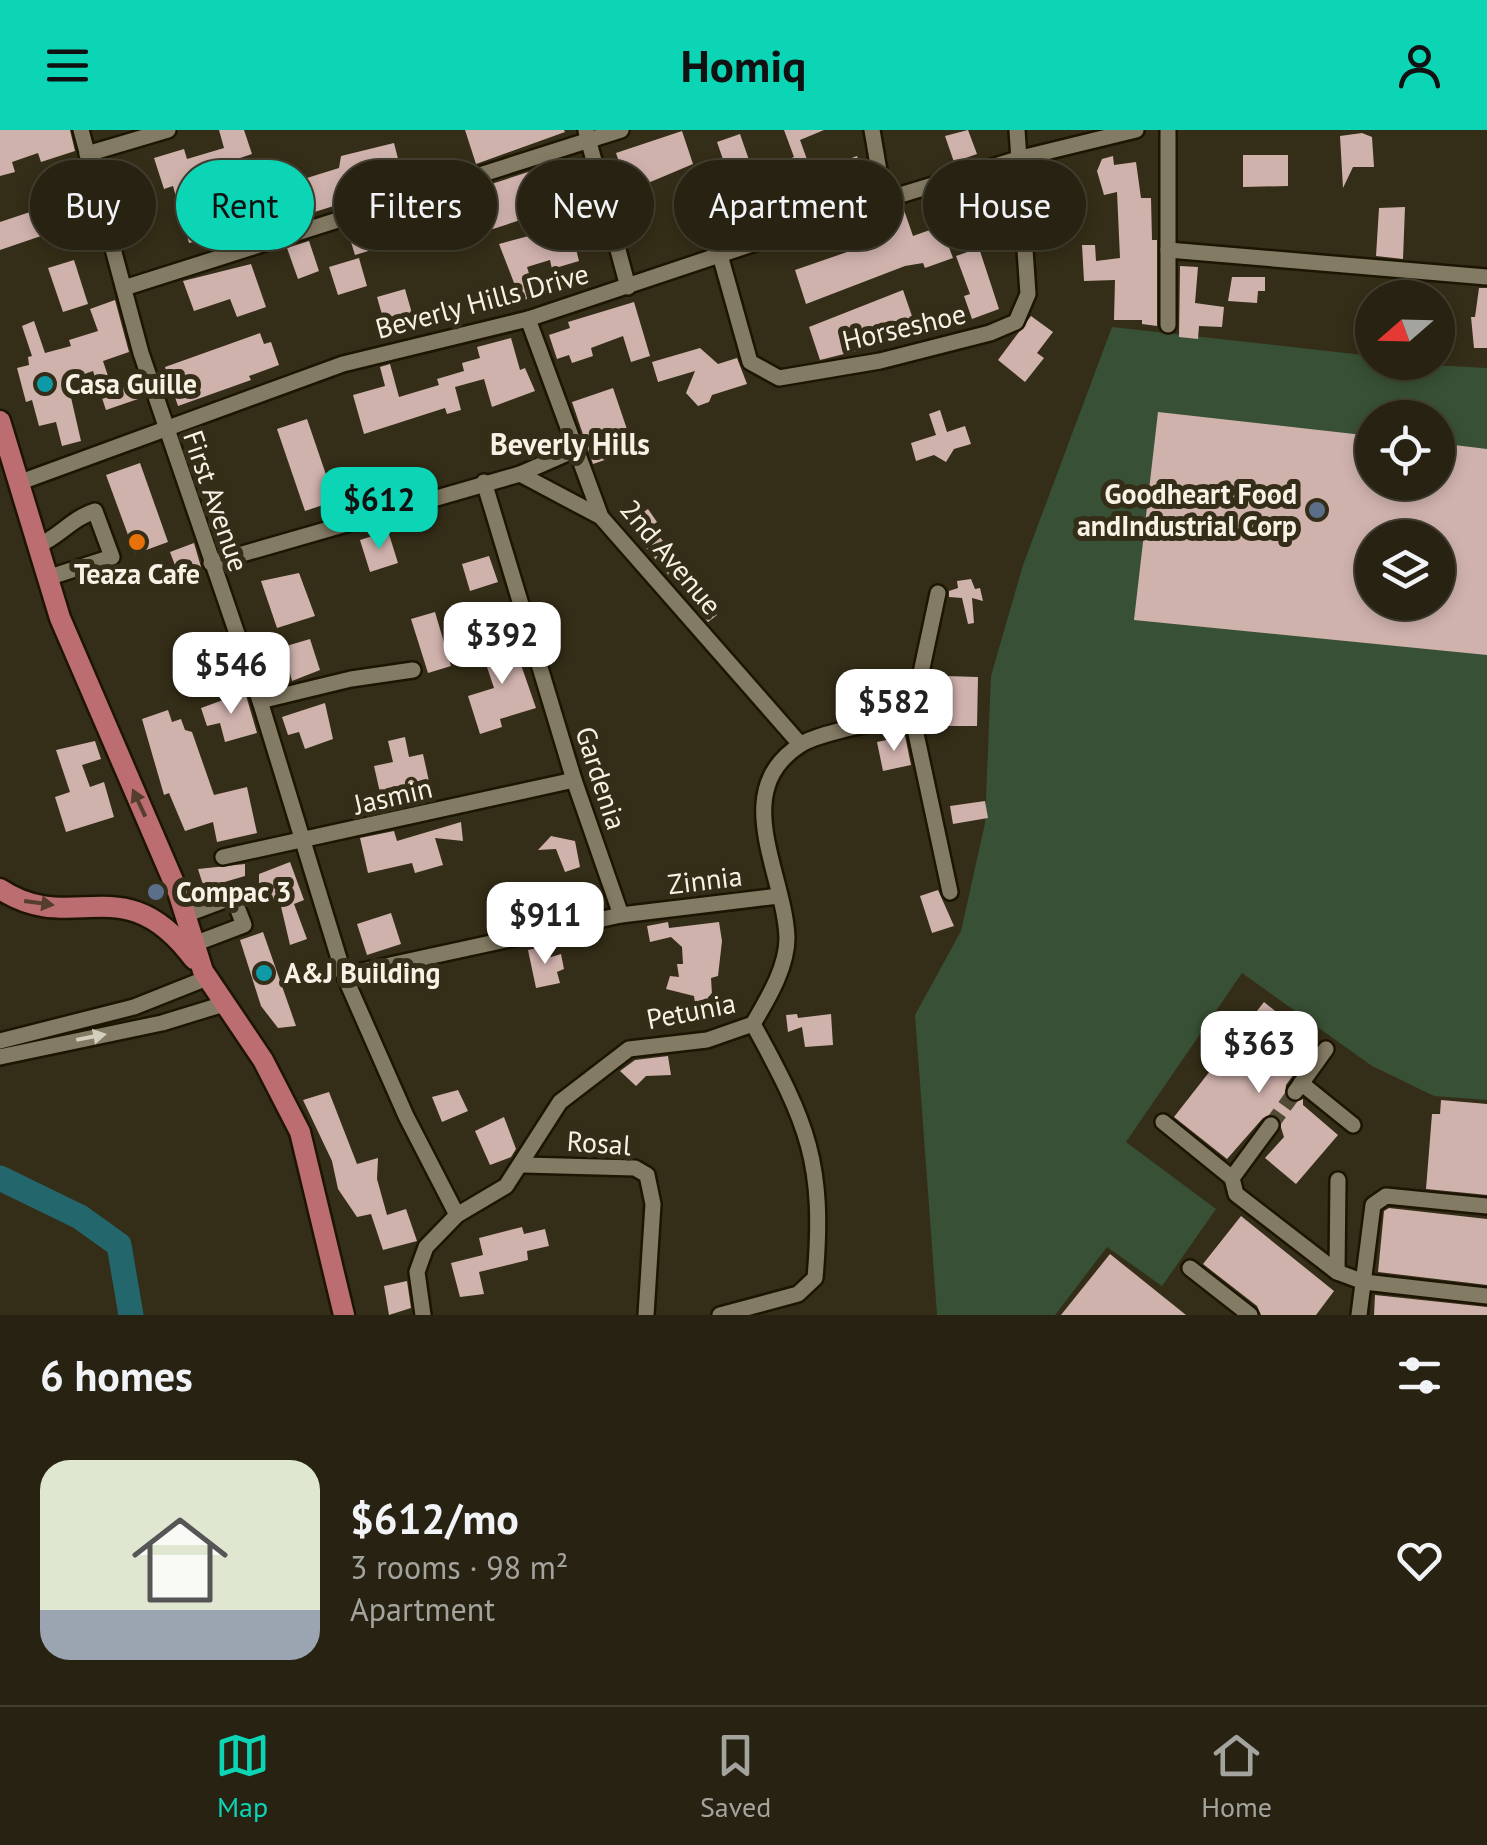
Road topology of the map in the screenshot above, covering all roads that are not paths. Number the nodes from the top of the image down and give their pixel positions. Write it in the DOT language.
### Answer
graph roads {
  1 [pos="81,130"];
  2 [pos="168,130"];
  3 [pos="620,130"];
  4 [pos="872,130"];
  5 [pos="1017,130"];
  6 [pos="1136,130"];
  7 [pos="1168,130"];
  8 [pos="587,135"];
  9 [pos="88,154"];
  10 [pos="1021,158"];
  11 [pos="877,160"];
  12 [pos="903,194"];
  13 [pos="735,250"];
  14 [pos="1168,250"];
  15 [pos="720,255"];
  16 [pos="1487,277"];
  17 [pos="628,287"];
  18 [pos="124,288"];
  19 [pos="528,319"];
  20 [pos="1168,325"];
  21 [pos="0,422"];
  22 [pos="166,432"];
  23 [pos="578,449"];
  24 [pos="520,474"];
  25 [pos="18,482"];
  26 [pos="484,482"];
  27 [pos="600,517"];
  28 [pos="37,546"];
  29 [pos="211,563"];
  30 [pos="47,578"];
  31 [pos="938,593"];
  32 [pos="413,670"];
  33 [pos="260,701"];
  34 [pos="912,714"];
  35 [pos="800,744"];
  36 [pos="574,780"];
  37 [pos="304,842"];
  38 [pos="224,856"];
  39 [pos="0,889"];
  40 [pos="178,892"];
  41 [pos="950,892"];
  42 [pos="779,896"];
  43 [pos="185,914"];
  44 [pos="621,915"];
  45 [pos="157,919"];
  46 [pos="194,944"];
  47 [pos="205,974"];
  48 [pos="344,976"];
  49 [pos="224,1004"];
  50 [pos="754,1024"];
  51 [pos="0,1040"];
  52 [pos="1326,1050"];
  53 [pos="0,1057"];
  54 [pos="1163,1122"];
  55 [pos="1353,1125"];
  56 [pos="1270,1126"];
  57 [pos="524,1165"];
  58 [pos="1232,1178"];
  59 [pos="1338,1180"];
  60 [pos="1487,1206"];
  61 [pos="456,1215"];
  62 [pos="1190,1268"];
  63 [pos="1337,1272"];
  64 [pos="1364,1282"];
  65 [pos="1487,1296"];
  66 [pos="344,1315"];
  67 [pos="423,1315"];
  68 [pos="646,1315"];
  69 [pos="720,1315"];
  70 [pos="1250,1315"];
  71 [pos="1359,1315"];
  1 -- 9 [label="street, First Avenue"];
  2 -- 9 [label="street"];
  3 -- 8 [label="street"];
  4 -- 11 [label="street"];
  5 -- 10 [label="street, Horseshoe"];
  6 -- 10 [label="street, Beverly Hills Drive"];
  7 -- 14 [label="street"];
  8 -- 17 [label="street"];
  8 -- 18 [label="street"];
  9 -- 18 [label="street, First Avenue"];
  10 -- 12 [label="street, Beverly Hills Drive"];
  10 -- 15 [label="street, Horseshoe"];
  13 -- 15 [label="street, Beverly Hills Drive"];
  14 -- 16 [label="street"];
  14 -- 20 [label="street"];
  15 -- 17 [label="street, Beverly Hills Drive"];
  17 -- 19 [label="street, Beverly Hills Drive"];
  18 -- 22 [label="street, First Avenue"];
  19 -- 22 [label="street, Beverly Hills Drive"];
  19 -- 23 [label="street, 2nd Avenue"];
  21 -- 25 [label="main road"];
  22 -- 25 [label="street, Beverly Hills Drive"];
  22 -- 29 [label="street, First Avenue"];
  23 -- 24 [label="street"];
  23 -- 27 [label="street, 2nd Avenue"];
  24 -- 26 [label="street"];
  24 -- 27 [label="street"];
  25 -- 28 [label="main road"];
  26 -- 29 [label="street"];
  26 -- 36 [label="street, Gardenia"];
  27 -- 35 [label="street, 2nd Avenue"];
  28 -- 30 [label="main road"];
  28 -- 30 [label="street"];
  29 -- 33 [label="street, First Avenue"];
  40 -- 30 [label="main road, one-way"];
  31 -- 34 [label="street"];
  32 -- 33 [label="street"];
  33 -- 37 [label="street, First Avenue"];
  34 -- 35 [label="street"];
  34 -- 41 [label="street"];
  35 -- 42 [label="street, Petunia"];
  36 -- 37 [label="street, Jasmin"];
  36 -- 44 [label="street, Gardenia"];
  37 -- 38 [label="street, Jasmin"];
  37 -- 48 [label="street, First Avenue"];
  39 -- 45 [label="main road, one-way"];
  40 -- 43 [label="main road"];
  40 -- 45 [label="main road"];
  42 -- 44 [label="street, Zinnia"];
  42 -- 50 [label="street, Petunia"];
  43 -- 46 [label="main road"];
  43 -- 46 [label="street"];
  44 -- 48 [label="street, Zinnia"];
  45 -- 47 [label="main road"];
  46 -- 47 [label="main road"];
  47 -- 49 [label="main road"];
  47 -- 51 [label="street"];
  48 -- 61 [label="street, First Avenue"];
  53 -- 49 [label="street, one-way"];
  49 -- 66 [label="main road"];
  50 -- 57 [label="street, Petunia"];
  50 -- 69 [label="street"];
  52 -- 55 [label="street"];
  54 -- 58 [label="street"];
  56 -- 58 [label="street"];
  57 -- 61 [label="street, Petunia"];
  57 -- 68 [label="street, Rosal"];
  58 -- 63 [label="street"];
  59 -- 63 [label="street"];
  60 -- 64 [label="street"];
  61 -- 67 [label="street, Petunia"];
  62 -- 70 [label="street"];
  63 -- 64 [label="street"];
  64 -- 65 [label="street"];
  64 -- 71 [label="street"];
}
